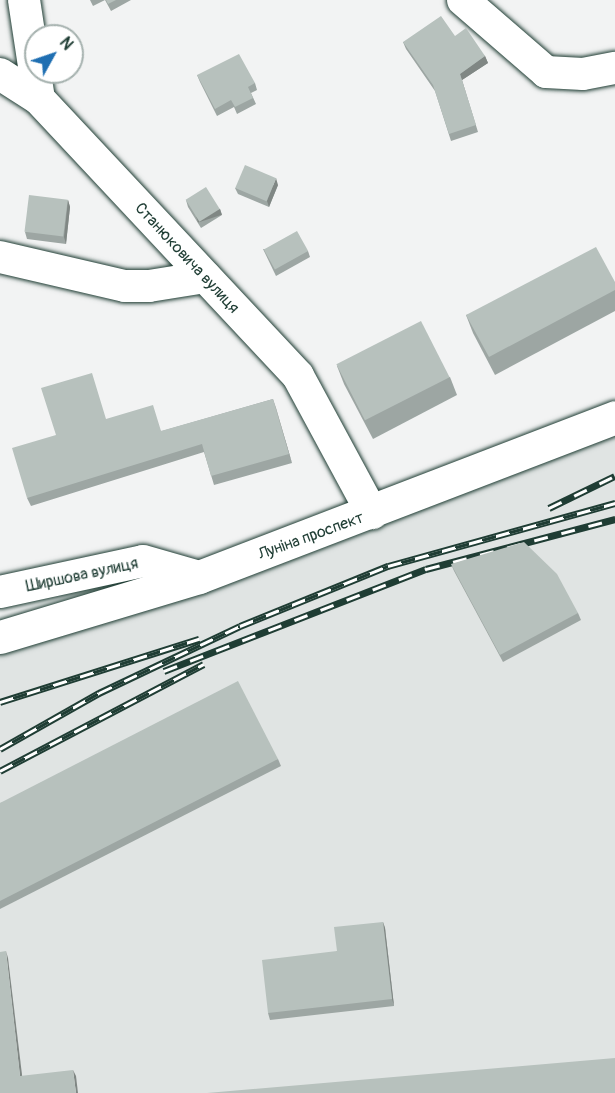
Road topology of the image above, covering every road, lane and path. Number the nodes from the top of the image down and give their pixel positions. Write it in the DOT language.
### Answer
graph roads {
  1 [pos="24,0"];
  2 [pos="463,0"];
  3 [pos="615,68"];
  4 [pos="0,74"];
  5 [pos="39,99"];
  6 [pos="0,257"];
  7 [pos="205,277"];
  8 [pos="615,417"];
  9 [pos="372,513"];
  10 [pos="199,577"];
  11 [pos="0,592"];
  12 [pos="0,637"];
  1 -- 5 [label="street"];
  2 -- 3 [label="street"];
  4 -- 5 [label="street, Станюковича вулиця"];
  5 -- 7 [label="street, Станюковича вулиця"];
  6 -- 7 [label="street"];
  7 -- 9 [label="street, Станюковича вулиця"];
  8 -- 9 [label="street, Луніна проспект"];
  9 -- 10 [label="street, Луніна проспект"];
  10 -- 11 [label="street, Ширшова вулиця"];
  10 -- 12 [label="street, Луніна проспект"];
}
